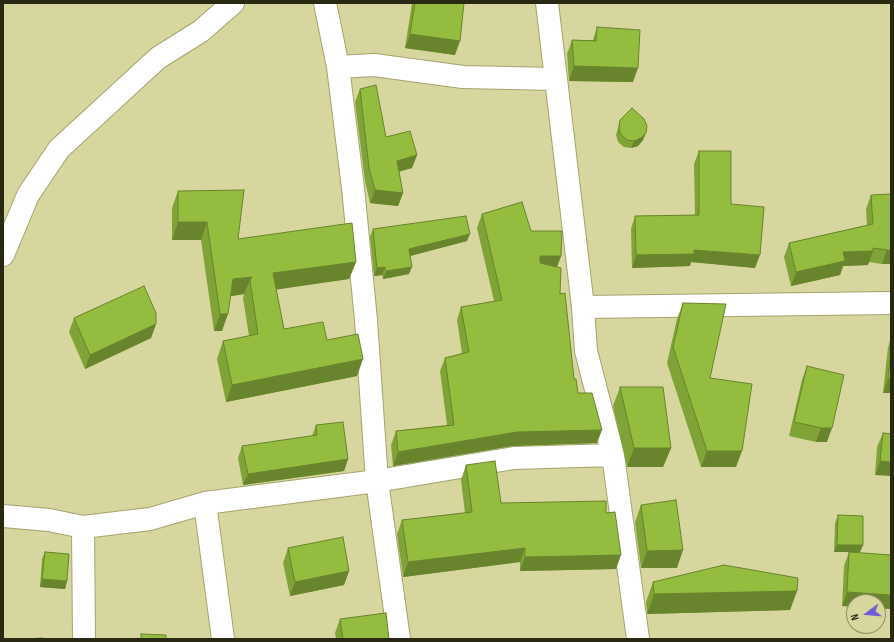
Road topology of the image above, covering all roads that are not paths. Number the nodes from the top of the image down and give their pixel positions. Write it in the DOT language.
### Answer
graph roads {
  1 [pos="233,3"];
  2 [pos="325,3"];
  3 [pos="547,3"];
  4 [pos="338,67"];
  5 [pos="555,79"];
  6 [pos="28,194"];
  7 [pos="3,216"];
  8 [pos="3,255"];
  9 [pos="891,303"];
  10 [pos="583,306"];
  11 [pos="612,455"];
  12 [pos="377,481"];
  13 [pos="205,504"];
  14 [pos="3,516"];
  15 [pos="83,527"];
  16 [pos="84,639"];
  17 [pos="223,639"];
  18 [pos="399,639"];
  19 [pos="638,639"];
  1 -- 6 [label="street"];
  2 -- 4 [label="street"];
  3 -- 5 [label="street"];
  4 -- 5 [label="street"];
  4 -- 12 [label="street"];
  5 -- 10 [label="street"];
  6 -- 7 [label="street"];
  6 -- 8 [label="street"];
  9 -- 10 [label="street"];
  10 -- 11 [label="street"];
  11 -- 12 [label="street"];
  11 -- 19 [label="street"];
  12 -- 13 [label="street"];
  12 -- 18 [label="street"];
  13 -- 15 [label="street"];
  13 -- 17 [label="street"];
  14 -- 15 [label="street"];
  15 -- 16 [label="street"];
}
